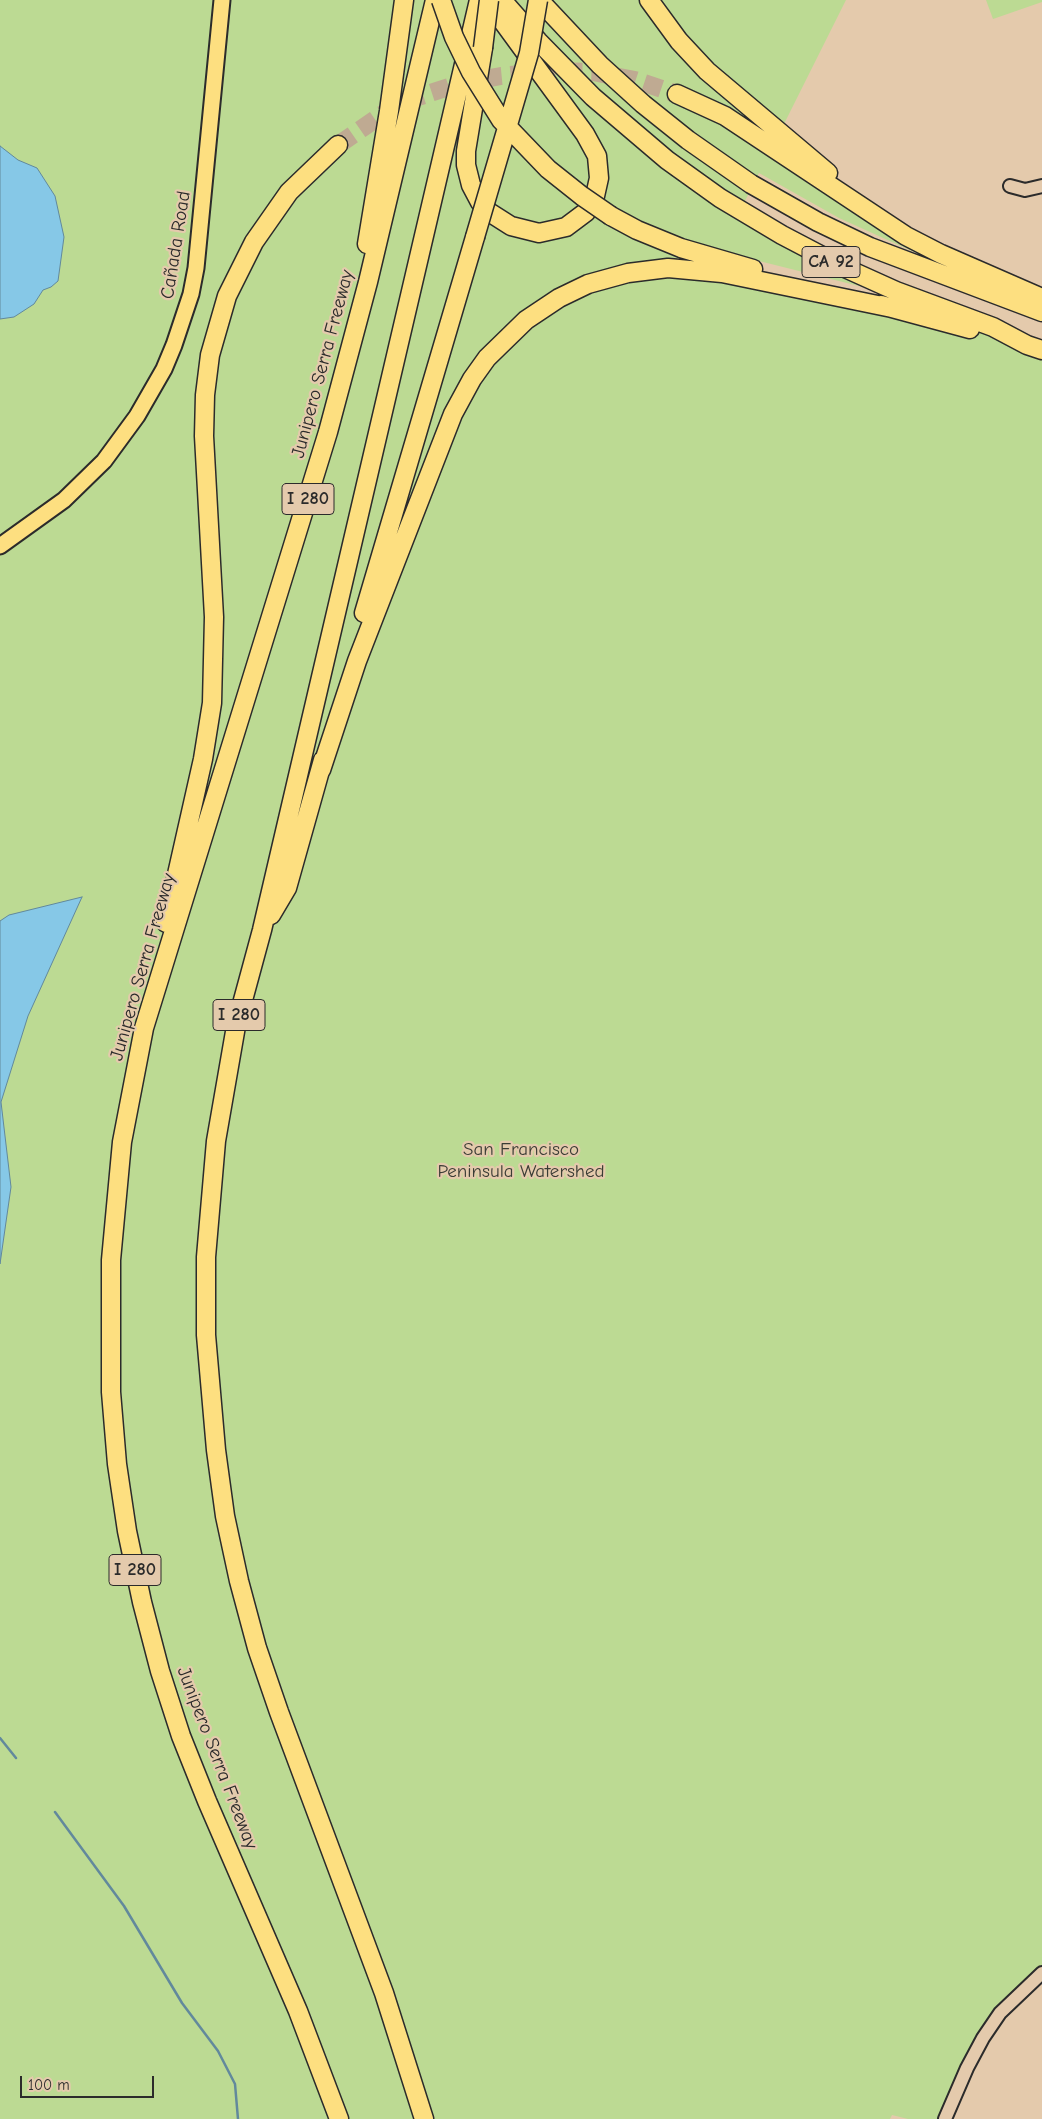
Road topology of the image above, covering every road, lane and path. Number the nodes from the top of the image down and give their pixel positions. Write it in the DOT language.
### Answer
graph roads {
  1 [pos="222,0"];
  2 [pos="404,0"];
  3 [pos="435,0"];
  4 [pos="441,0"];
  5 [pos="479,0"];
  6 [pos="488,0"];
  7 [pos="502,0"];
  8 [pos="538,0"];
  9 [pos="649,0"];
  10 [pos="476,46"];
  11 [pos="677,94"];
  12 [pos="338,145"];
  13 [pos="1010,186"];
  14 [pos="1042,186"];
  15 [pos="906,236"];
  16 [pos="1042,298"];
  17 [pos="892,308"];
  18 [pos="1042,312"];
  19 [pos="358,320"];
  20 [pos="1035,348"];
  21 [pos="0,546"];
  22 [pos="321,770"];
  23 [pos="262,930"];
  24 [pos="154,990"];
  25 [pos="1042,1972"];
  26 [pos="339,2119"];
  27 [pos="424,2119"];
  28 [pos="945,2119"];
  1 -- 21 [label="main road, Cañada Road"];
  2 -- 19 [label="highway"];
  3 -- 19 [label="highway, Junipero Serra Freeway / I 280"];
  4 -- 17 [label="highway, bridge"];
  5 -- 10 [label="highway, I 280"];
  6 -- 10 [label="highway, bridge"];
  6 -- 10 [label="highway"];
  7 -- 20 [label="highway, CA 92"];
  8 -- 18 [label="highway, CA 92"];
  8 -- 22 [label="highway, bridge"];
  9 -- 15 [label="highway"];
  10 -- 23 [label="highway, I 280"];
  11 -- 15 [label="highway"];
  12 -- 24 [label="highway"];
  13 -- 14 [label="street"];
  15 -- 16 [label="highway"];
  17 -- 20 [label="highway"];
  17 -- 22 [label="highway"];
  19 -- 24 [label="highway, Junipero Serra Freeway / I 280"];
  22 -- 23 [label="highway"];
  23 -- 27 [label="highway, I 280"];
  24 -- 26 [label="highway, Junipero Serra Freeway / I 280"];
  25 -- 28 [label="street"];
}
